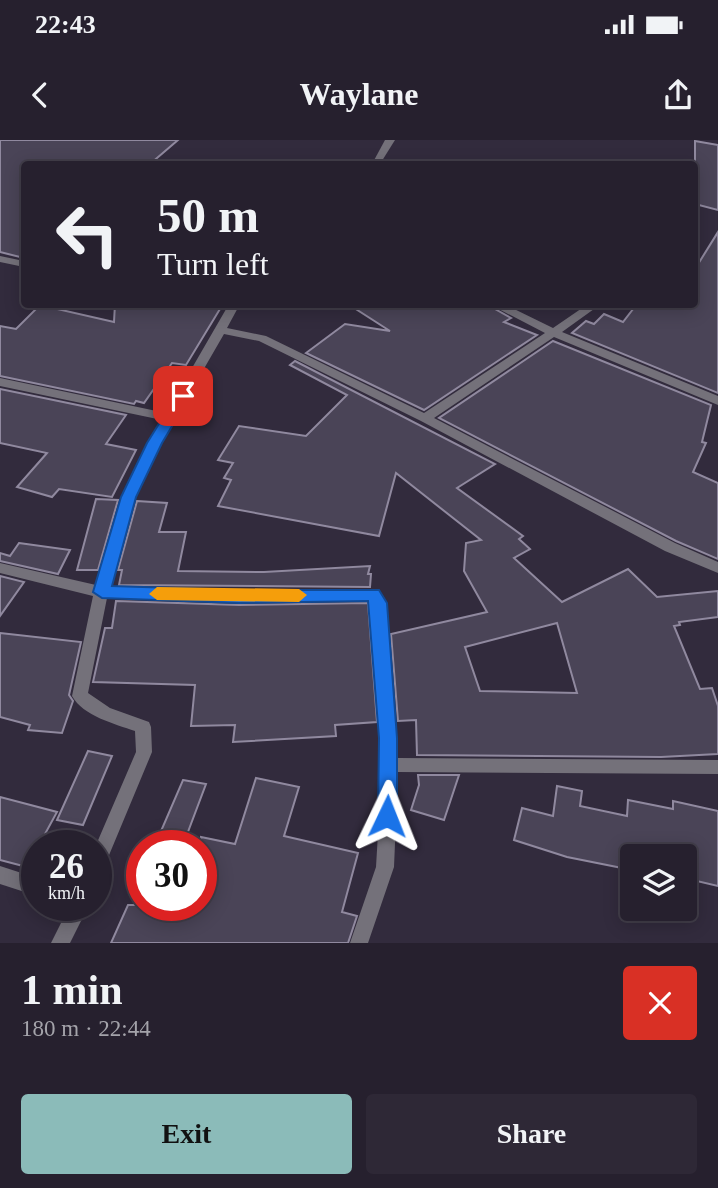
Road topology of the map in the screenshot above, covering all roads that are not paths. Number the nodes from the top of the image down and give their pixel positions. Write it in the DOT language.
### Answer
graph roads {
  1 [pos="390,140"];
  2 [pos="378,161"];
  3 [pos="0,260"];
  4 [pos="21,264"];
  5 [pos="233,308"];
  6 [pos="502,308"];
  7 [pos="590,308"];
  8 [pos="221,330"];
  9 [pos="553,333"];
  10 [pos="0,382"];
  11 [pos="718,401"];
  12 [pos="170,418"];
  13 [pos="425,418"];
  14 [pos="0,568"];
  15 [pos="718,568"];
  16 [pos="102,592"];
  17 [pos="390,765"];
  18 [pos="718,767"];
  19 [pos="111,830"];
  20 [pos="0,876"];
  21 [pos="21,882"];
  22 [pos="72,921"];
  23 [pos="60,943"];
  24 [pos="359,943"];
  1 -- 2 [label="street"];
  3 -- 4 [label="street"];
  5 -- 8 [label="street"];
  6 -- 9 [label="street"];
  7 -- 9 [label="street"];
  8 -- 12 [label="street"];
  8 -- 13 [label="street"];
  9 -- 11 [label="street"];
  9 -- 13 [label="street"];
  10 -- 12 [label="street"];
  12 -- 16 [label="street"];
  13 -- 15 [label="street"];
  14 -- 16 [label="street"];
  16 -- 17 [label="street"];
  16 -- 19 [label="street"];
  17 -- 18 [label="street"];
  17 -- 24 [label="street"];
  20 -- 21 [label="street"];
  22 -- 23 [label="street"];
}
